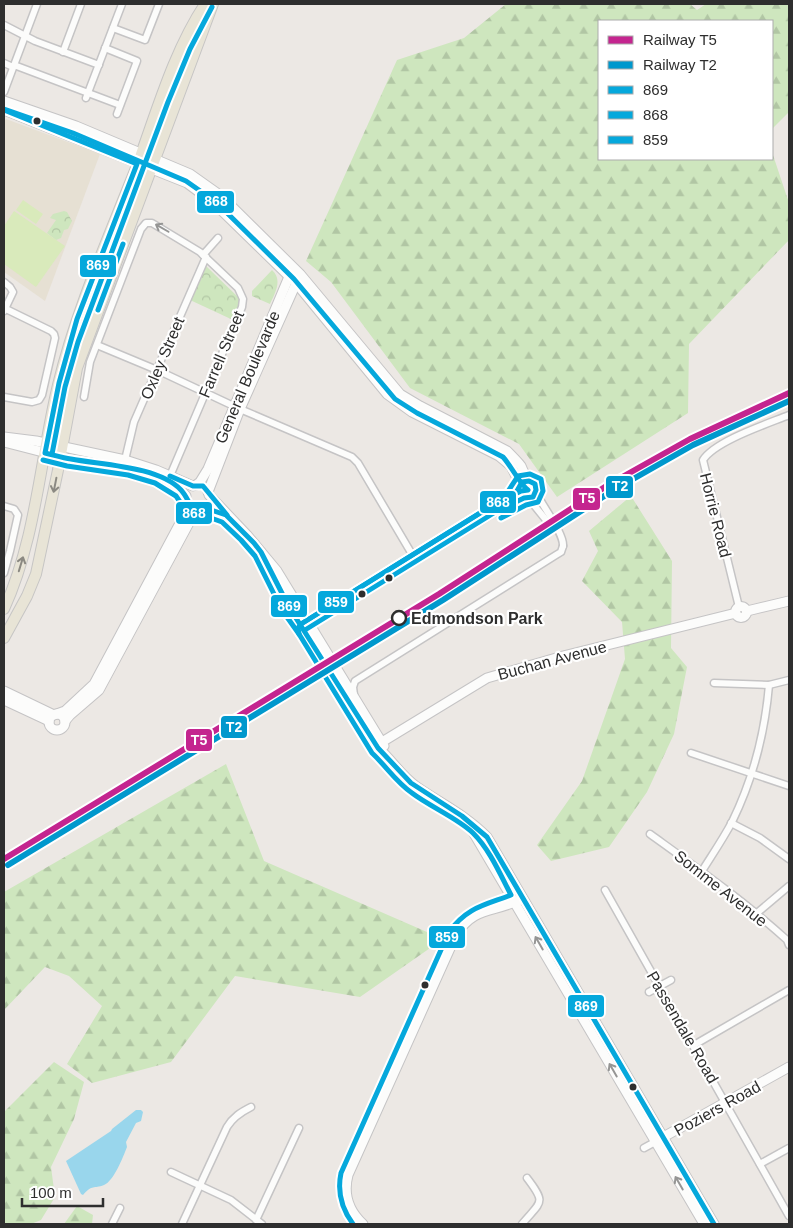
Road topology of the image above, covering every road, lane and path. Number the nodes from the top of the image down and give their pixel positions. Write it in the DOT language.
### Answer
graph roads {
  1 [pos="37,4"];
  2 [pos="81,4"];
  3 [pos="122,4"];
  4 [pos="159,4"];
  5 [pos="205,4"];
  6 [pos="213,4"];
  7 [pos="4,25"];
  8 [pos="112,28"];
  9 [pos="24,36"];
  10 [pos="105,48"];
  11 [pos="63,52"];
  12 [pos="4,63"];
  13 [pos="99,65"];
  14 [pos="13,66"];
  15 [pos="4,92"];
  16 [pos="87,95"];
  17 [pos="4,101"];
  18 [pos="120,106"];
  19 [pos="4,110"];
  20 [pos="117,114"];
  21 [pos="139,159"];
  22 [pos="153,164"];
  23 [pos="218,238"];
  24 [pos="204,256"];
  25 [pos="294,267"];
  26 [pos="300,274"];
  27 [pos="293,280"];
  28 [pos="4,282"];
  29 [pos="5,311"];
  30 [pos="97,345"];
  31 [pos="157,370"];
  32 [pos="391,391"];
  33 [pos="205,394"];
  34 [pos="4,396"];
  35 [pos="84,397"];
  36 [pos="237,408"];
  37 [pos="789,416"];
  38 [pos="4,436"];
  39 [pos="4,442"];
  40 [pos="46,448"];
  41 [pos="62,452"];
  42 [pos="125,460"];
  43 [pos="147,472"];
  44 [pos="170,476"];
  45 [pos="529,481"];
  46 [pos="195,485"];
  47 [pos="519,487"];
  48 [pos="208,494"];
  49 [pos="533,499"];
  50 [pos="193,503"];
  51 [pos="4,506"];
  52 [pos="497,511"];
  53 [pos="226,515"];
  54 [pos="416,561"];
  55 [pos="4,573"];
  56 [pos="789,600"];
  57 [pos="143,607"];
  58 [pos="4,609"];
  59 [pos="741,610"];
  60 [pos="308,628"];
  61 [pos="122,632"];
  62 [pos="4,638"];
  63 [pos="337,674"];
  64 [pos="789,680"];
  65 [pos="355,681"];
  66 [pos="714,683"];
  67 [pos="770,685"];
  68 [pos="4,691"];
  69 [pos="354,696"];
  70 [pos="4,700"];
  71 [pos="54,717"];
  72 [pos="64,721"];
  73 [pos="382,742"];
  74 [pos="692,753"];
  75 [pos="388,756"];
  76 [pos="752,774"];
  77 [pos="789,786"];
  78 [pos="731,823"];
  79 [pos="650,834"];
  80 [pos="789,859"];
  81 [pos="702,871"];
  82 [pos="789,886"];
  83 [pos="605,890"];
  84 [pos="518,900"];
  85 [pos="757,913"];
  86 [pos="789,945"];
  87 [pos="671,980"];
  88 [pos="659,986"];
  89 [pos="789,990"];
  90 [pos="650,992"];
  91 [pos="694,1045"];
  92 [pos="789,1067"];
  93 [pos="726,1102"];
  94 [pos="251,1107"];
  95 [pos="300,1128"];
  96 [pos="659,1140"];
  97 [pos="644,1148"];
  98 [pos="789,1148"];
  99 [pos="760,1164"];
  100 [pos="171,1172"];
  101 [pos="527,1178"];
  102 [pos="200,1186"];
  103 [pos="120,1208"];
  104 [pos="789,1216"];
  105 [pos="256,1220"];
  106 [pos="112,1224"];
  107 [pos="182,1224"];
  108 [pos="262,1224"];
  109 [pos="363,1224"];
  110 [pos="522,1224"];
  111 [pos="704,1224"];
  112 [pos="714,1224"];
  1 -- 9 [label="street"];
  2 -- 11 [label="street"];
  3 -- 8 [label="street"];
  4 -- 8 [label="street"];
  5 -- 21 [label="main road"];
  6 -- 22 [label="main road"];
  7 -- 9 [label="street"];
  8 -- 10 [label="street"];
  9 -- 11 [label="street"];
  9 -- 14 [label="street"];
  10 -- 13 [label="street"];
  10 -- 18 [label="street"];
  11 -- 13 [label="street"];
  12 -- 14 [label="street"];
  13 -- 16 [label="street"];
  14 -- 15 [label="street"];
  14 -- 16 [label="street"];
  16 -- 18 [label="street"];
  17 -- 21 [label="street"];
  18 -- 20 [label="street"];
  19 -- 21 [label="street"];
  21 -- 22 [label="street"];
  21 -- 40 [label="main road"];
  22 -- 25 [label="street"];
  22 -- 27 [label="street"];
  22 -- 41 [label="main road"];
  23 -- 24 [label="street, Oxley Street"];
  24 -- 30 [label="street, Farrell Street, one-way"];
  24 -- 31 [label="street, Oxley Street"];
  24 -- 33 [label="street, Farrell Street"];
  25 -- 26 [label="street"];
  25 -- 27 [label="street, General Boulevarde"];
  26 -- 27 [label="street"];
  26 -- 32 [label="street"];
  27 -- 32 [label="street"];
  27 -- 36 [label="street, General Boulevarde"];
  27 -- 36 [label="street"];
  28 -- 29 [label="street"];
  29 -- 34 [label="street"];
  30 -- 31 [label="street"];
  30 -- 35 [label="street, Farrell Street"];
  31 -- 33 [label="street"];
  31 -- 42 [label="street, Oxley Street"];
  32 -- 45 [label="street"];
  32 -- 47 [label="street"];
  33 -- 36 [label="street"];
  33 -- 44 [label="street, Farrell Street"];
  36 -- 46 [label="street, General Boulevarde"];
  36 -- 48 [label="street"];
  36 -- 54 [label="street"];
  37 -- 59 [label="street, Horrie Road"];
  38 -- 40 [label="street"];
  39 -- 40 [label="street"];
  40 -- 41 [label="street"];
  58 -- 40 [label="main road, one-way"];
  41 -- 42 [label="street"];
  41 -- 43 [label="street"];
  41 -- 62 [label="main road, one-way"];
  42 -- 43 [label="street"];
  42 -- 44 [label="street"];
  43 -- 50 [label="street"];
  44 -- 46 [label="street"];
  45 -- 47 [label="street"];
  45 -- 49 [label="street"];
  46 -- 48 [label="street"];
  46 -- 50 [label="street"];
  47 -- 49 [label="street"];
  47 -- 52 [label="street"];
  48 -- 50 [label="street"];
  48 -- 53 [label="street"];
  49 -- 52 [label="street"];
  49 -- 65 [label="street"];
  50 -- 53 [label="street"];
  50 -- 57 [label="street"];
  50 -- 61 [label="street"];
  51 -- 55 [label="street"];
  52 -- 54 [label="street"];
  53 -- 60 [label="street"];
  54 -- 60 [label="street"];
  56 -- 59 [label="street, Buchan Avenue"];
  57 -- 61 [label="street"];
  57 -- 72 [label="street"];
  59 -- 73 [label="street, Buchan Avenue"];
  60 -- 63 [label="street"];
  61 -- 71 [label="street"];
  63 -- 65 [label="street"];
  63 -- 69 [label="street"];
  63 -- 75 [label="street"];
  64 -- 67 [label="street"];
  65 -- 69 [label="street"];
  66 -- 67 [label="street"];
  67 -- 76 [label="street"];
  68 -- 71 [label="street"];
  69 -- 73 [label="street"];
  70 -- 71 [label="street"];
  71 -- 72 [label="street"];
  71 -- 72 [label="street"];
  73 -- 75 [label="street"];
  74 -- 76 [label="street"];
  75 -- 84 [label="street"];
  76 -- 77 [label="street"];
  76 -- 78 [label="street"];
  78 -- 80 [label="street"];
  78 -- 81 [label="street"];
  79 -- 81 [label="street, Somme Avenue"];
  81 -- 85 [label="street, Somme Avenue"];
  82 -- 85 [label="street"];
  83 -- 88 [label="street, Passendale Road"];
  84 -- 96 [label="street"];
  84 -- 109 [label="street"];
  85 -- 86 [label="street, Somme Avenue"];
  87 -- 88 [label="street"];
  88 -- 90 [label="street"];
  88 -- 91 [label="street, Passendale Road"];
  89 -- 91 [label="street"];
  91 -- 93 [label="street, Passendale Road"];
  92 -- 93 [label="street, Poziers Road"];
  93 -- 96 [label="street, Poziers Road"];
  93 -- 99 [label="street, Passendale Road"];
  94 -- 102 [label="street"];
  95 -- 105 [label="street"];
  96 -- 97 [label="street, Poziers Road"];
  111 -- 96 [label="street, one-way"];
  96 -- 112 [label="street"];
  98 -- 99 [label="street"];
  99 -- 104 [label="street, Passendale Road"];
  100 -- 102 [label="street"];
  101 -- 110 [label="street"];
  102 -- 105 [label="street"];
  102 -- 107 [label="street"];
  103 -- 106 [label="street"];
  105 -- 108 [label="street"];
}
